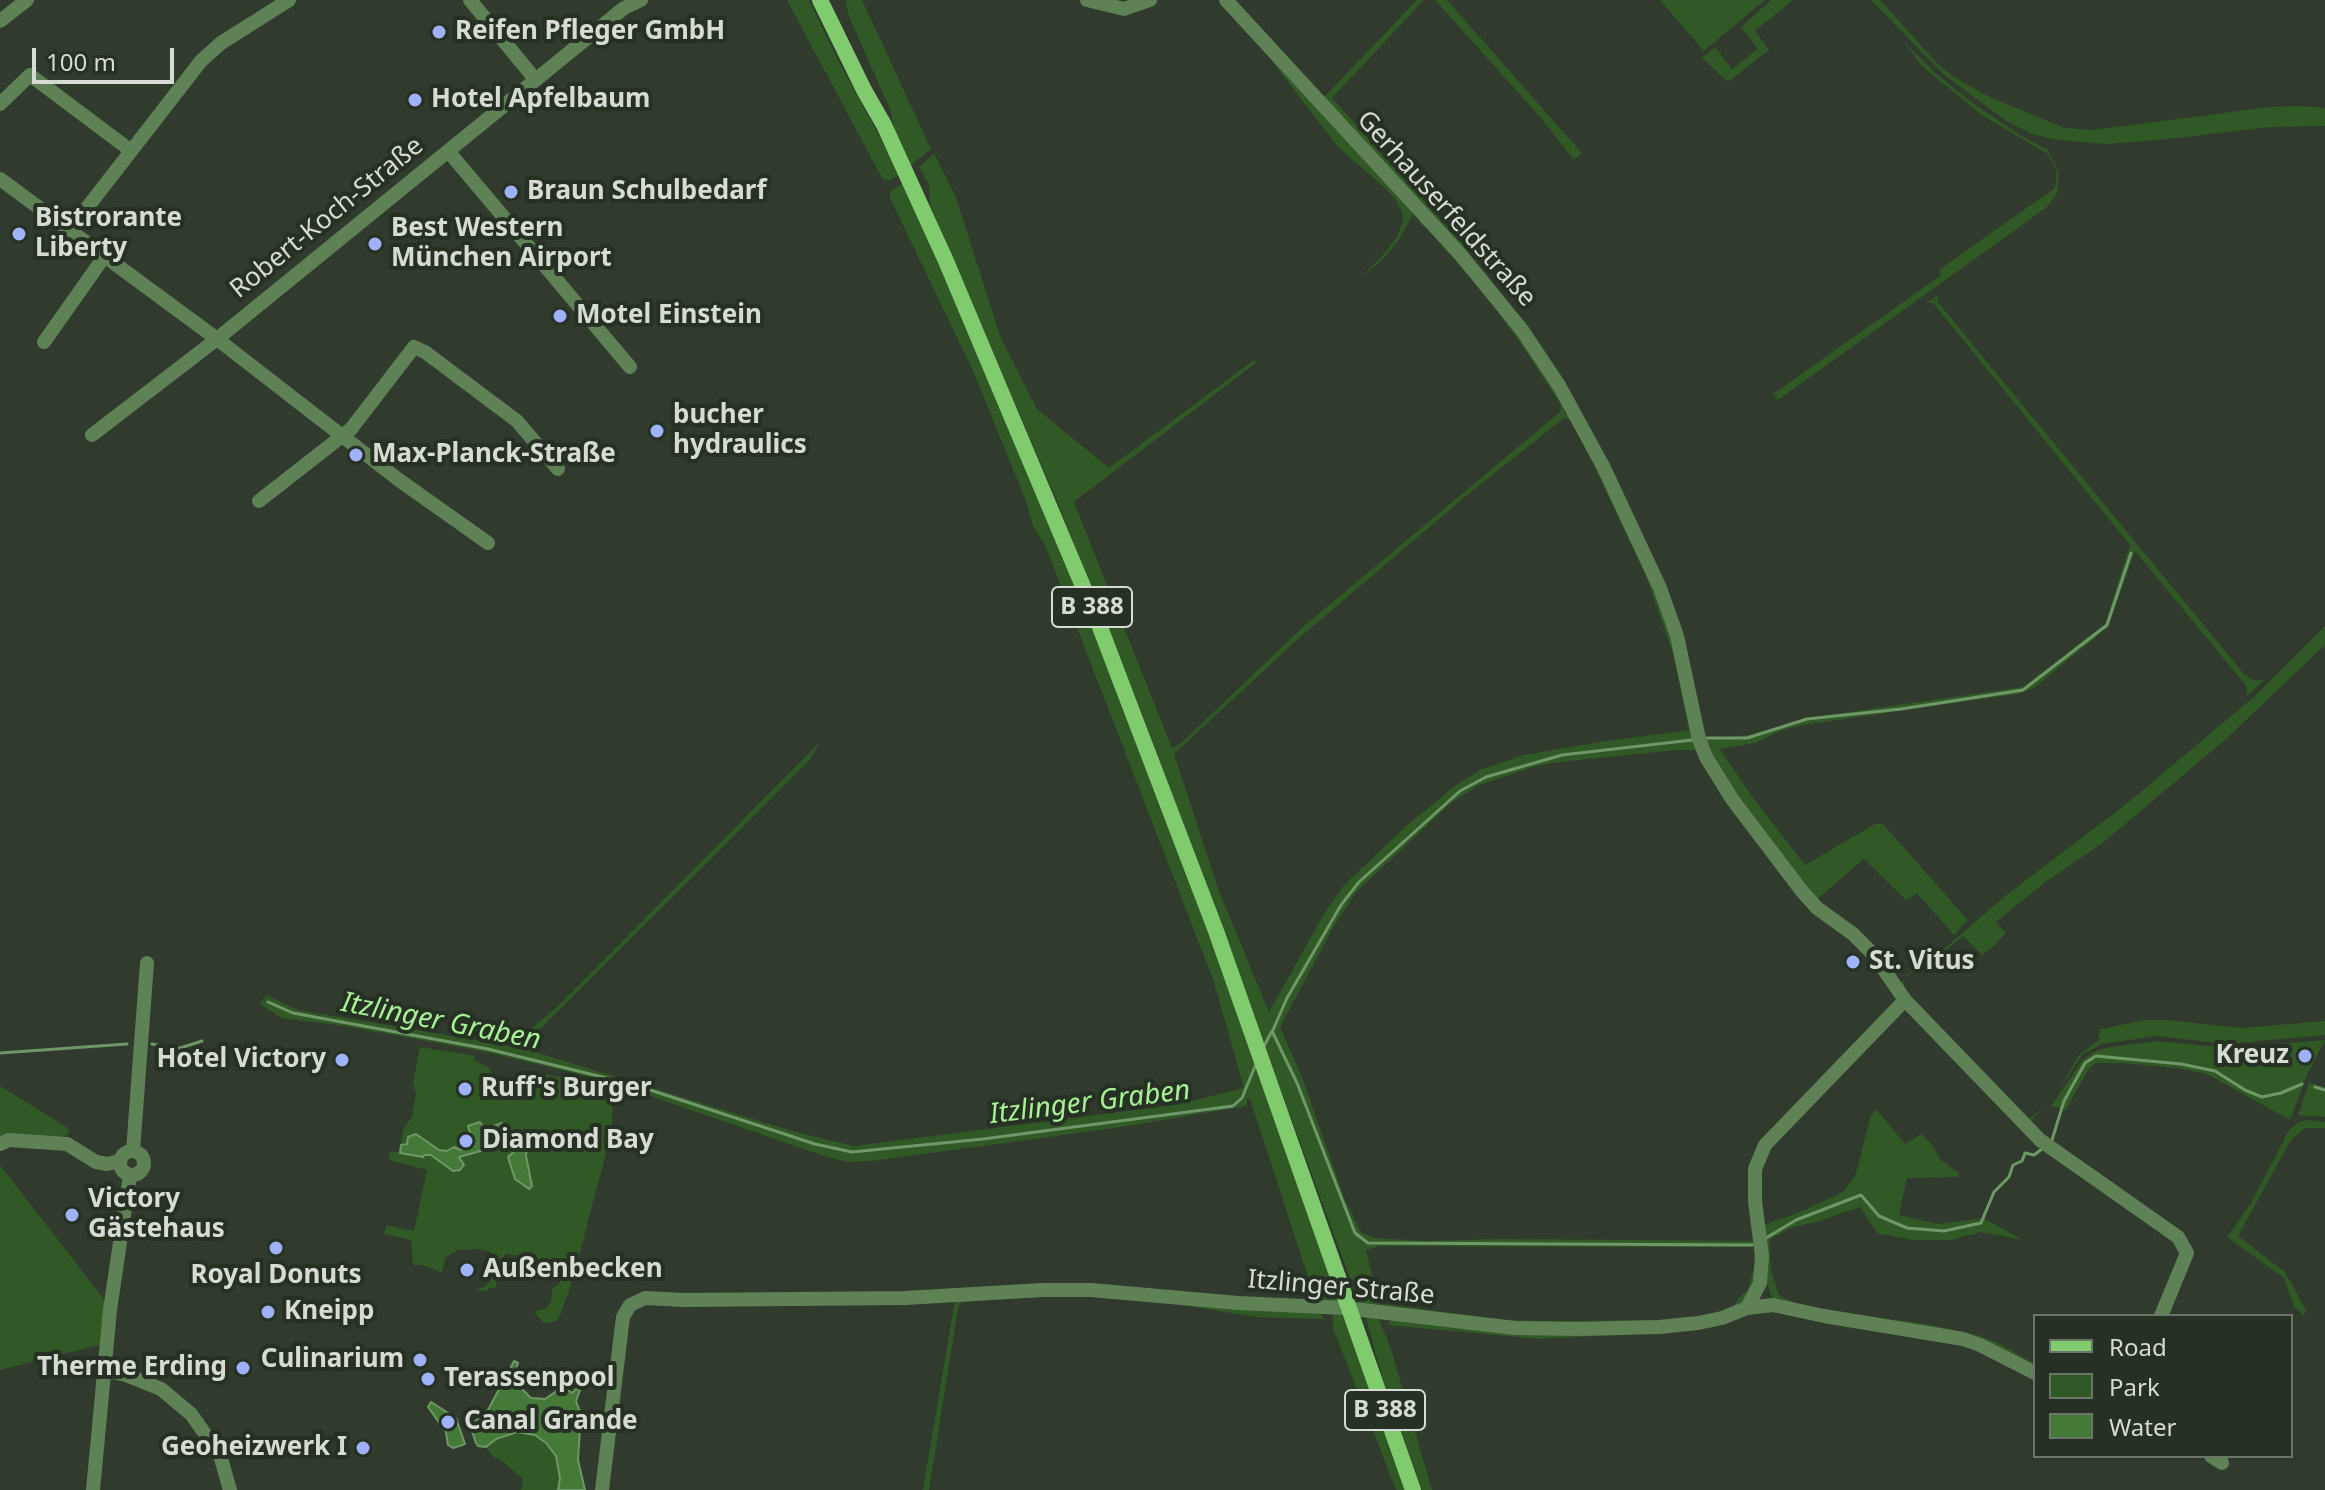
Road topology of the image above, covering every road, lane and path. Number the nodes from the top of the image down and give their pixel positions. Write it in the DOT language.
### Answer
graph roads {
  1 [pos="27,0"];
  2 [pos="289,0"];
  3 [pos="470,0"];
  4 [pos="1087,0"];
  5 [pos="1150,0"];
  6 [pos="1226,0"];
  7 [pos="828,1"];
  8 [pos="633,2"];
  9 [pos="0,21"];
  10 [pos="535,79"];
  11 [pos="0,104"];
  12 [pos="130,150"];
  13 [pos="448,151"];
  14 [pos="0,179"];
  15 [pos="69,231"];
  16 [pos="104,257"];
  17 [pos="217,339"];
  18 [pos="44,342"];
  19 [pos="630,367"];
  20 [pos="92,435"];
  21 [pos="341,436"];
  22 [pos="558,469"];
  23 [pos="259,501"];
  24 [pos="488,543"];
  25 [pos="147,963"];
  26 [pos="1905,1000"];
  27 [pos="0,1144"];
  28 [pos="133,1151"];
  29 [pos="120,1161"];
  30 [pos="130,1175"];
  31 [pos="1760,1283"];
  32 [pos="1773,1305"];
  33 [pos="1747,1308"];
  34 [pos="2162,1314"];
  35 [pos="105,1370"];
  36 [pos="2033,1372"];
  37 [pos="93,1490"];
  38 [pos="230,1490"];
  39 [pos="602,1490"];
  40 [pos="1413,1490"];
  1 -- 9 [label="street"];
  2 -- 12 [label="street"];
  3 -- 10 [label="street"];
  4 -- 5 [label="street"];
  6 -- 26 [label="street, Gerhauserfeldstraße"];
  7 -- 40 [label="main road, B 388"];
  8 -- 10 [label="street, Robert-Koch-Straße"];
  10 -- 13 [label="street, Robert-Koch-Straße"];
  11 -- 12 [label="street"];
  12 -- 15 [label="street"];
  13 -- 17 [label="street, Robert-Koch-Straße"];
  13 -- 19 [label="street"];
  14 -- 15 [label="street"];
  15 -- 16 [label="street"];
  16 -- 17 [label="street"];
  16 -- 18 [label="street"];
  17 -- 20 [label="street, Robert-Koch-Straße"];
  17 -- 21 [label="street"];
  21 -- 22 [label="street"];
  21 -- 23 [label="street"];
  21 -- 24 [label="street"];
  25 -- 28 [label="street"];
  26 -- 31 [label="street"];
  26 -- 34 [label="street, Gerhauserfeldstraße"];
  27 -- 29 [label="street"];
  28 -- 29 [label="street"];
  28 -- 30 [label="street"];
  29 -- 30 [label="street"];
  30 -- 35 [label="street"];
  31 -- 32 [label="street"];
  31 -- 33 [label="street"];
  32 -- 33 [label="street, Itzlinger Straße"];
  32 -- 36 [label="street, Itzlinger Straße"];
  33 -- 39 [label="street, Itzlinger Straße"];
  35 -- 37 [label="street"];
  35 -- 38 [label="street"];
}
